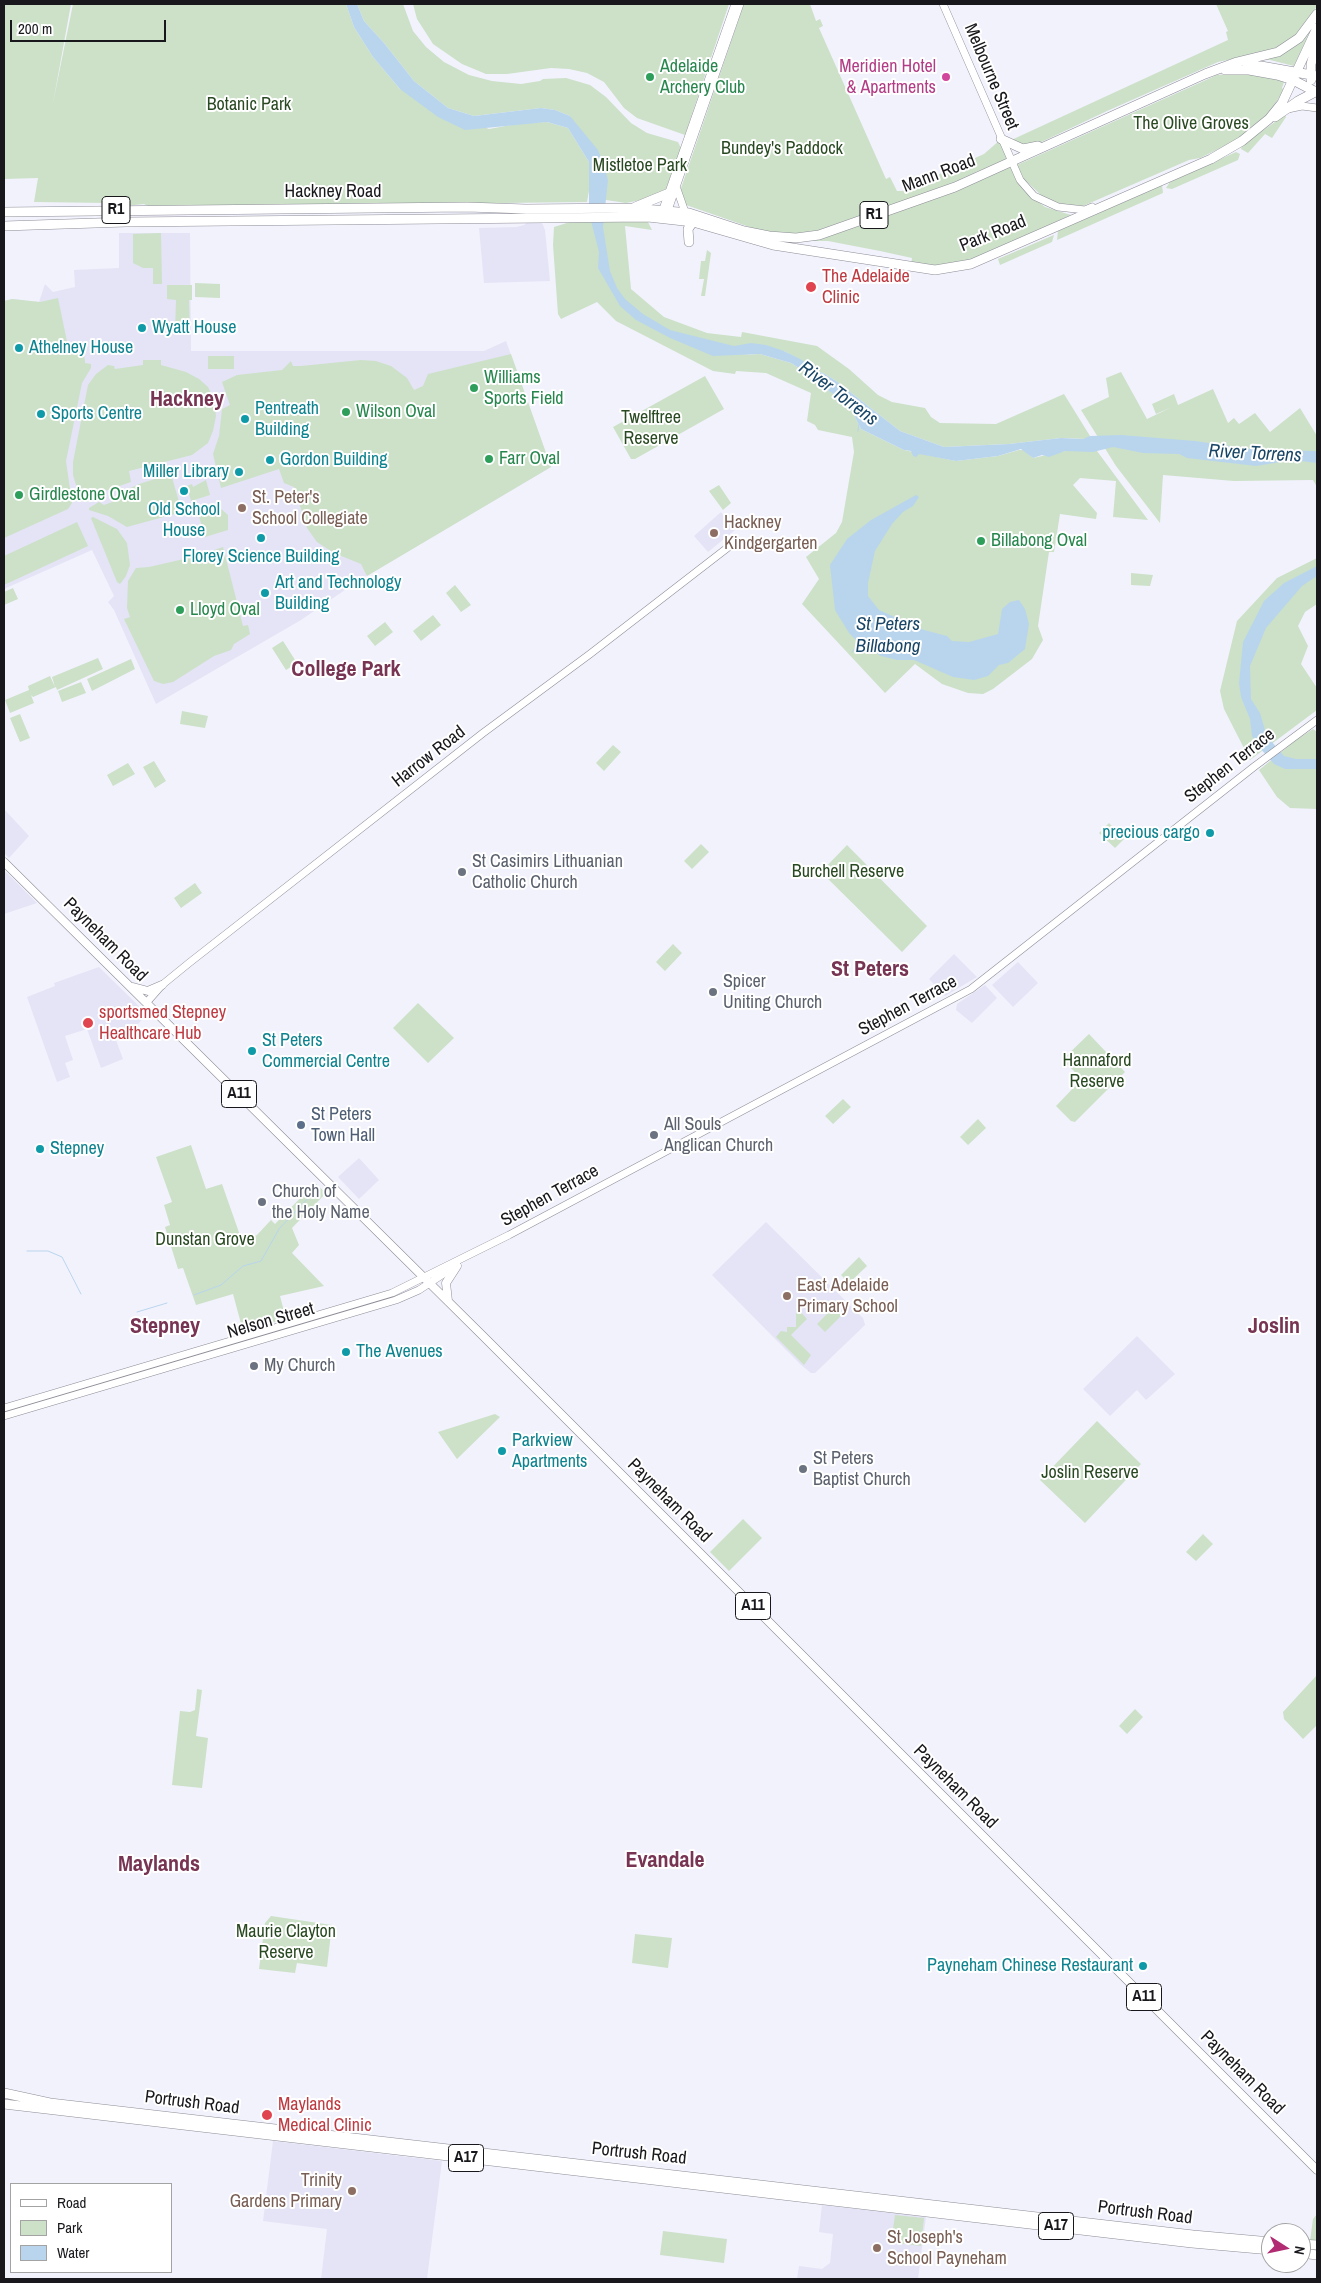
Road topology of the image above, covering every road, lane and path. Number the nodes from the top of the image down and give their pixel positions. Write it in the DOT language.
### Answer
graph roads {
  1 [pos="735,4"];
  2 [pos="740,4"];
  3 [pos="943,4"];
  4 [pos="1317,14"];
  5 [pos="1317,28"];
  6 [pos="1317,45"];
  7 [pos="1214,70"];
  8 [pos="1314,75"];
  9 [pos="1295,76"];
  10 [pos="1317,92"];
  11 [pos="1317,108"];
  12 [pos="1284,111"];
  13 [pos="1263,125"];
  14 [pos="1002,139"];
  15 [pos="1062,139"];
  16 [pos="690,142"];
  17 [pos="1012,162"];
  18 [pos="673,191"];
  19 [pos="1112,201"];
  20 [pos="455,207"];
  21 [pos="276,208"];
  22 [pos="526,209"];
  23 [pos="40,211"];
  24 [pos="4,212"];
  25 [pos="633,212"];
  26 [pos="665,212"];
  27 [pos="685,212"];
  28 [pos="570,213"];
  29 [pos="546,218"];
  30 [pos="455,220"];
  31 [pos="295,221"];
  32 [pos="126,222"];
  33 [pos="693,222"];
  34 [pos="4,226"];
  35 [pos="688,242"];
  36 [pos="735,542"];
  37 [pos="1317,720"];
  38 [pos="4,862"];
  39 [pos="162,985"];
  40 [pos="131,987"];
  41 [pos="147,1002"];
  42 [pos="471,1254"];
  43 [pos="456,1266"];
  44 [pos="426,1280"];
  45 [pos="448,1303"];
  46 [pos="354,1308"];
  47 [pos="198,1350"];
  48 [pos="201,1358"];
  49 [pos="71,1392"];
  50 [pos="4,1408"];
  51 [pos="4,1416"];
  52 [pos="4,2094"];
  53 [pos="50,2103"];
  54 [pos="4,2104"];
  55 [pos="33,2108"];
  56 [pos="1310,2164"];
  57 [pos="1317,2170"];
  58 [pos="648,2172"];
  59 [pos="677,2174"];
  60 [pos="1317,2176"];
  61 [pos="661,2182"];
  62 [pos="1261,2241"];
  63 [pos="1261,2249"];
  1 -- 16 [label="main road"];
  2 -- 16 [label="main road"];
  3 -- 14 [label="main road, Melbourne Street"];
  4 -- 7 [label="highway, R1"];
  5 -- 9 [label="highway, R1"];
  6 -- 8 [label="highway"];
  7 -- 9 [label="highway"];
  7 -- 15 [label="highway, Mann Road / R1"];
  8 -- 9 [label="highway"];
  8 -- 10 [label="highway"];
  9 -- 10 [label="highway"];
  9 -- 13 [label="highway, Park Road / R1"];
  10 -- 12 [label="highway"];
  11 -- 12 [label="main road"];
  12 -- 13 [label="highway"];
  13 -- 19 [label="highway, Park Road / R1"];
  14 -- 15 [label="highway"];
  14 -- 17 [label="main road, Melbourne Street"];
  15 -- 17 [label="highway, Mann Road / R1"];
  16 -- 18 [label="main road"];
  17 -- 19 [label="main road, Melbourne Street"];
  17 -- 27 [label="highway, Mann Road / R1"];
  18 -- 25 [label="highway"];
  18 -- 26 [label="main road"];
  18 -- 27 [label="main road"];
  19 -- 33 [label="highway, Park Road / R1"];
  20 -- 21 [label="highway, Hackney Road / R1"];
  20 -- 22 [label="highway, Hackney Road / R1"];
  20 -- 30 [label="highway"];
  21 -- 23 [label="highway, Hackney Road / R1"];
  21 -- 31 [label="highway"];
  22 -- 28 [label="highway, Hackney Road / R1"];
  22 -- 29 [label="highway"];
  23 -- 24 [label="highway, Hackney Road / R1"];
  23 -- 32 [label="highway"];
  25 -- 26 [label="highway, Hackney Road / R1"];
  25 -- 28 [label="highway, Hackney Road / R1"];
  26 -- 27 [label="highway, Mann Road / R1"];
  26 -- 33 [label="highway, Park Road / R1"];
  28 -- 29 [label="highway, Hackney Road / R1"];
  29 -- 30 [label="highway, Hackney Road / R1"];
  30 -- 31 [label="highway, Hackney Road / R1"];
  31 -- 32 [label="highway, Hackney Road / R1"];
  32 -- 34 [label="highway, Hackney Road / R1"];
  33 -- 35 [label="highway"];
  36 -- 39 [label="main road, Harrow Road"];
  37 -- 42 [label="main road, Stephen Terrace"];
  38 -- 40 [label="main road, Payneham Road / A11"];
  39 -- 40 [label="main road"];
  39 -- 41 [label="main road, Harrow Road"];
  40 -- 41 [label="main road, Payneham Road / A11"];
  41 -- 44 [label="main road, Payneham Road / A11"];
  42 -- 43 [label="main road, Stephen Terrace"];
  42 -- 44 [label="main road, Stephen Terrace"];
  43 -- 44 [label="main road, Stephen Terrace"];
  43 -- 45 [label="main road"];
  44 -- 45 [label="main road, Payneham Road / A11"];
  44 -- 46 [label="main road, Nelson Street"];
  45 -- 56 [label="main road, Payneham Road / A11"];
  46 -- 47 [label="main road, Nelson Street"];
  46 -- 48 [label="main road, Nelson Street"];
  47 -- 48 [label="main road"];
  47 -- 49 [label="main road, Nelson Street"];
  48 -- 49 [label="main road, Nelson Street"];
  49 -- 50 [label="main road, Nelson Street"];
  49 -- 51 [label="main road, Nelson Street"];
  52 -- 53 [label="highway, Portrush Road / A17"];
  52 -- 55 [label="highway"];
  53 -- 55 [label="highway"];
  53 -- 58 [label="highway, Portrush Road / A17"];
  54 -- 55 [label="highway, Portrush Road / A17"];
  55 -- 61 [label="highway, Portrush Road / A17"];
  56 -- 57 [label="main road, Payneham Road / A11"];
  56 -- 60 [label="main road, Payneham Road / A11"];
  58 -- 59 [label="highway, Portrush Road / A17"];
  58 -- 61 [label="highway"];
  59 -- 61 [label="highway"];
  59 -- 62 [label="highway, Portrush Road / A17"];
  61 -- 63 [label="highway, Portrush Road / A17"];
}
